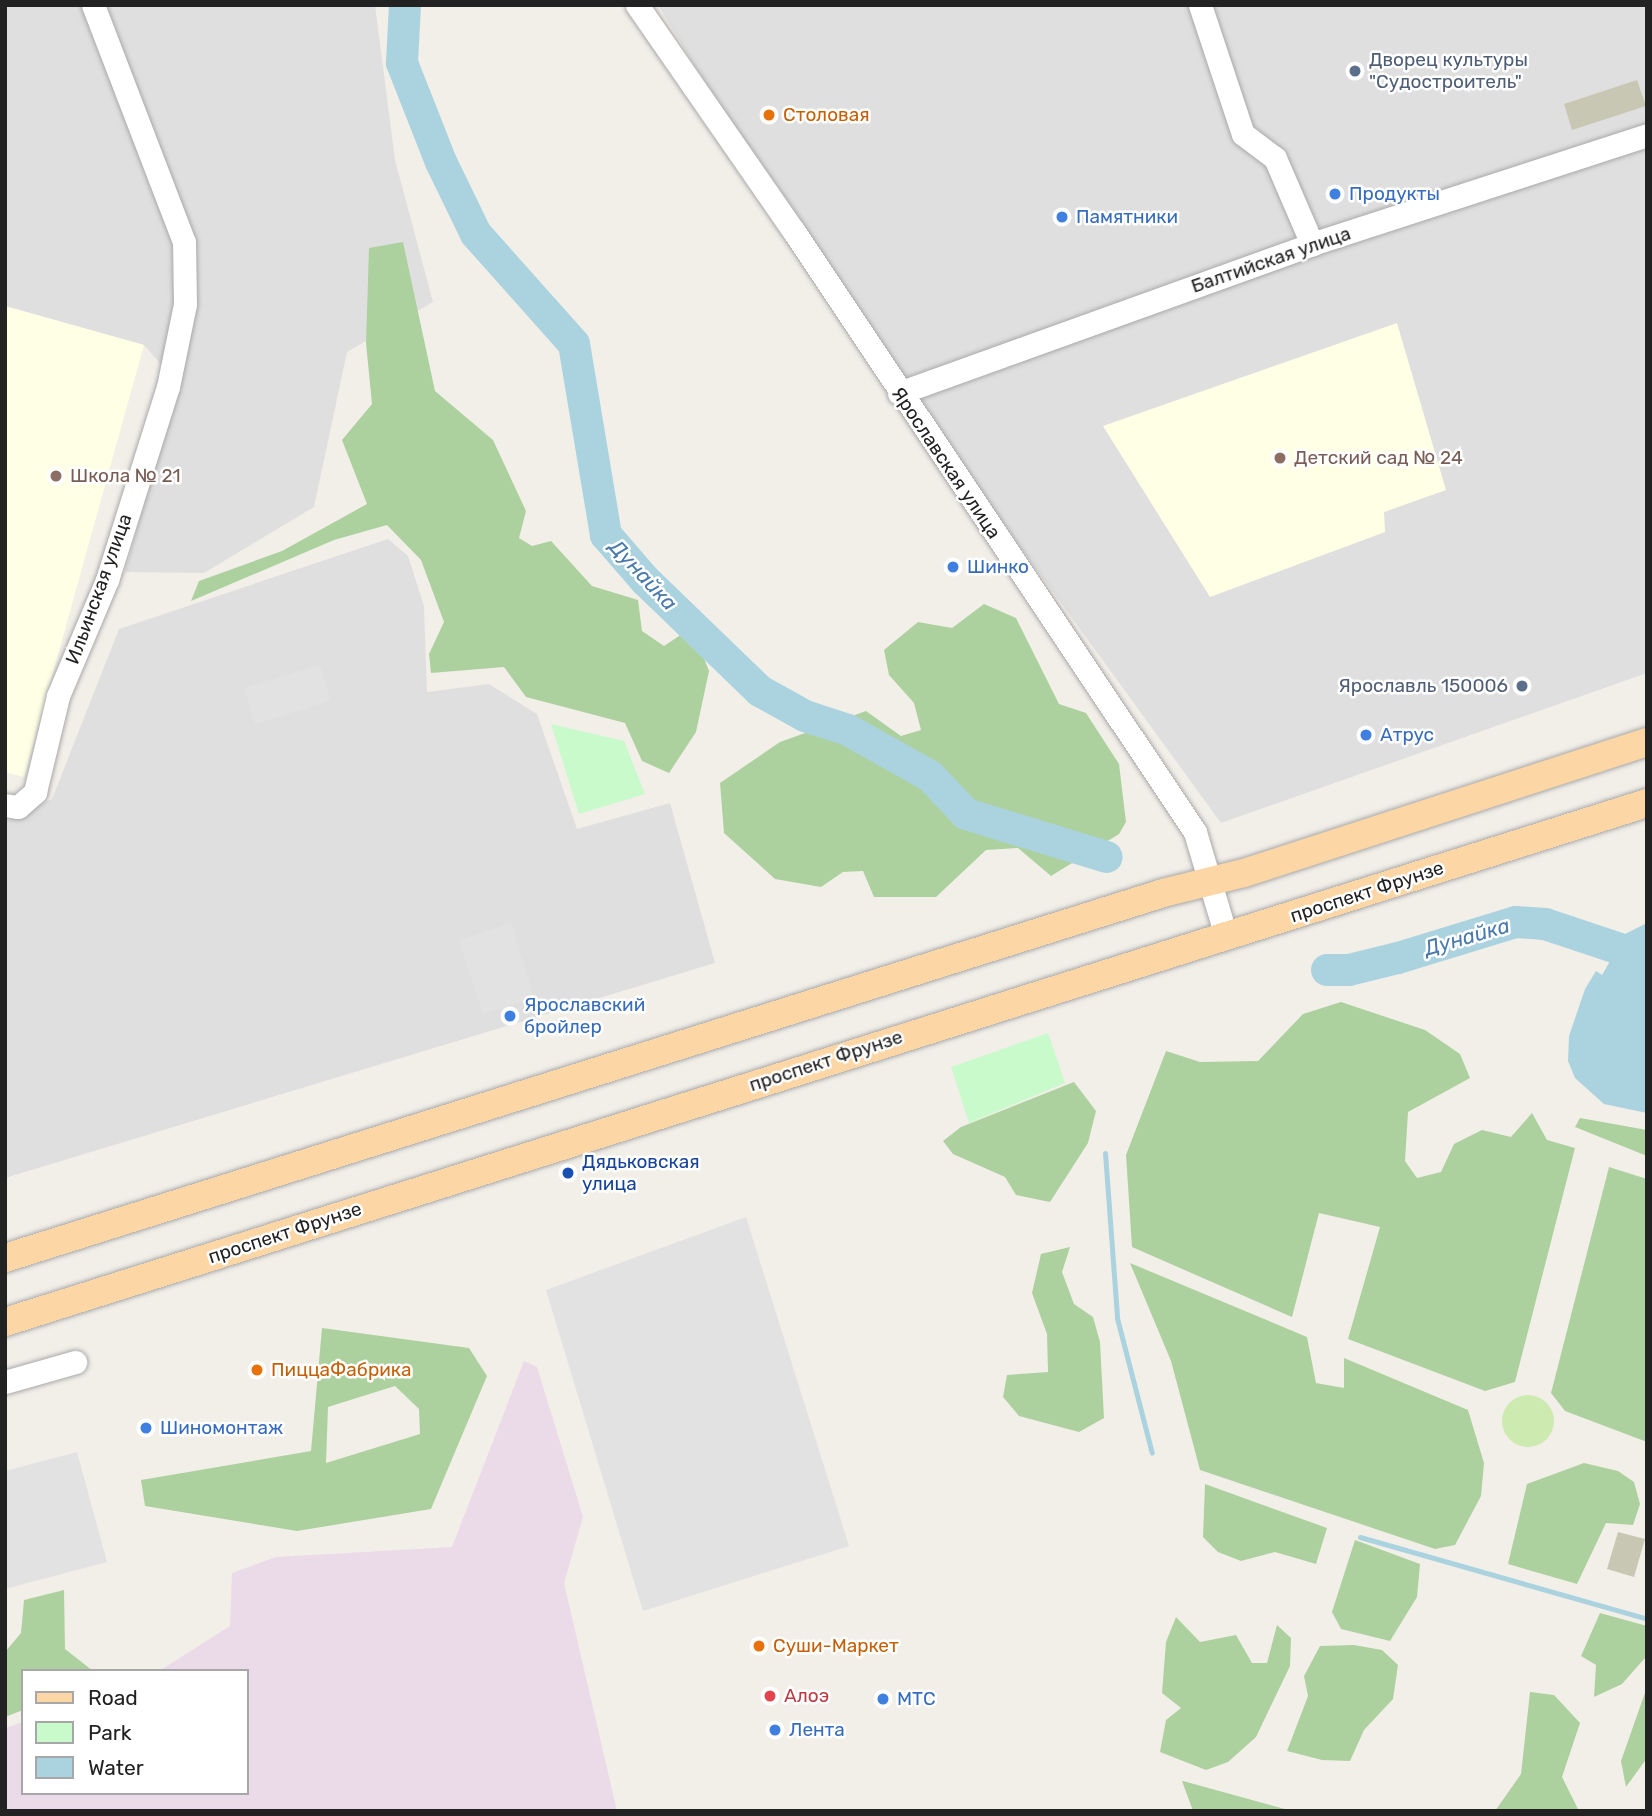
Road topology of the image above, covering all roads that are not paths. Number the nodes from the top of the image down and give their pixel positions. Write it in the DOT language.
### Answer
graph roads {
  1 [pos="93,5"];
  2 [pos="1200,5"];
  3 [pos="643,7"];
  4 [pos="1647,135"];
  5 [pos="1312,244"];
  6 [pos="899,393"];
  7 [pos="1647,743"];
  8 [pos="1647,803"];
  9 [pos="12,806"];
  10 [pos="1211,881"];
  11 [pos="1226,936"];
  12 [pos="5,1258"];
  13 [pos="5,1322"];
  14 [pos="75,1362"];
  15 [pos="5,1382"];
  1 -- 9 [label="street, Ильинская улица"];
  2 -- 5 [label="street"];
  3 -- 6 [label="street, Ярославская улица"];
  4 -- 5 [label="street, Балтийская улица"];
  5 -- 6 [label="street, Балтийская улица"];
  6 -- 10 [label="street, Ярославская улица"];
  7 -- 10 [label="main road"];
  8 -- 11 [label="main road, проспект Фрунзе"];
  10 -- 11 [label="street, Ярославская улица"];
  10 -- 12 [label="main road"];
  11 -- 13 [label="main road, проспект Фрунзе"];
  14 -- 15 [label="street"];
}
